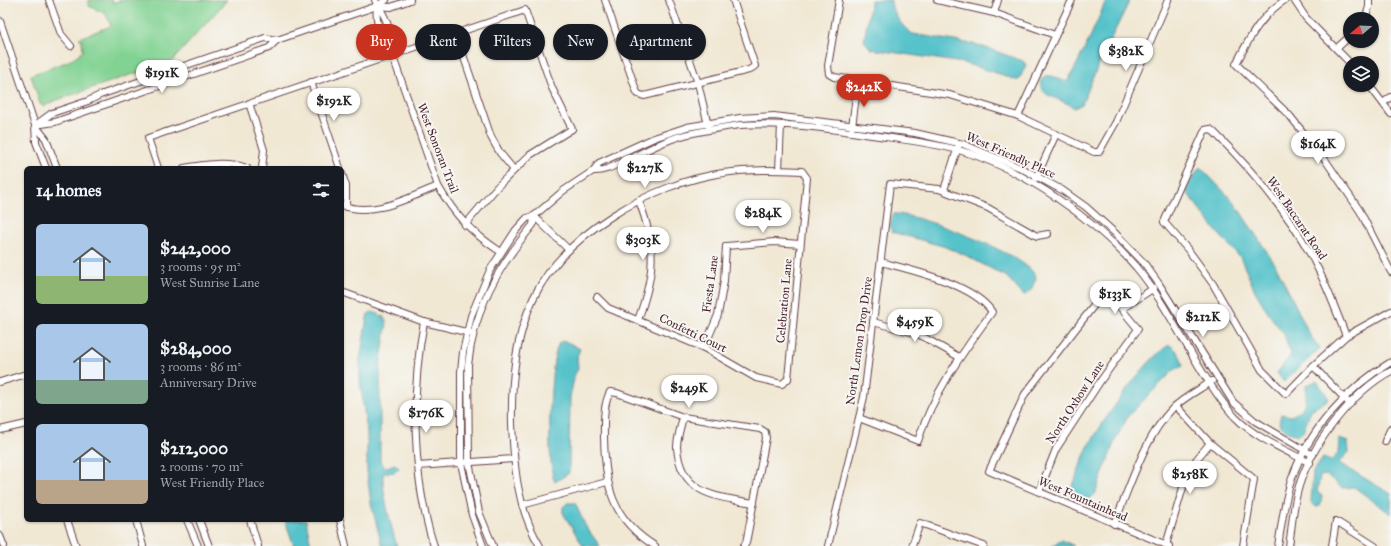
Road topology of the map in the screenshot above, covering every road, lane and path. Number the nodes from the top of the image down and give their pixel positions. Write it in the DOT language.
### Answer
graph roads {
  1 [pos="49,0"];
  2 [pos="386,0"];
  3 [pos="410,0"];
  4 [pos="605,0"];
  5 [pos="668,0"];
  6 [pos="733,0"];
  7 [pos="839,0"];
  8 [pos="937,0"];
  9 [pos="998,0"];
  10 [pos="1072,0"];
  11 [pos="1168,0"];
  12 [pos="1285,0"];
  13 [pos="1294,0"];
  14 [pos="1370,0"];
  15 [pos="376,3"];
  16 [pos="1368,12"];
  17 [pos="994,13"];
  18 [pos="0,21"];
  19 [pos="378,24"];
  20 [pos="387,24"];
  21 [pos="471,29"];
  22 [pos="1055,35"];
  23 [pos="277,40"];
  24 [pos="1343,42"];
  25 [pos="71,46"];
  26 [pos="1337,48"];
  27 [pos="1344,56"];
  28 [pos="374,60"];
  29 [pos="394,60"];
  30 [pos="465,60"];
  31 [pos="858,80"];
  32 [pos="310,82"];
  33 [pos="698,83"];
  34 [pos="1374,92"];
  35 [pos="1391,97"];
  36 [pos="249,103"];
  37 [pos="1383,103"];
  38 [pos="1391,114"];
  39 [pos="1018,116"];
  40 [pos="707,122"];
  41 [pos="853,124"];
  42 [pos="35,125"];
  43 [pos="781,125"];
  44 [pos="709,131"];
  45 [pos="851,132"];
  46 [pos="1056,134"];
  47 [pos="958,143"];
  48 [pos="957,150"];
  49 [pos="45,166"];
  50 [pos="56,166"];
  51 [pos="157,166"];
  52 [pos="194,166"];
  53 [pos="235,166"];
  54 [pos="262,166"];
  55 [pos="339,166"];
  56 [pos="514,170"];
  57 [pos="779,170"];
  58 [pos="593,171"];
  59 [pos="1037,176"];
  60 [pos="344,180"];
  61 [pos="1033,183"];
  62 [pos="438,186"];
  63 [pos="944,190"];
  64 [pos="639,201"];
  65 [pos="344,206"];
  66 [pos="534,216"];
  67 [pos="465,225"];
  68 [pos="1048,234"];
  69 [pos="800,244"];
  70 [pos="569,250"];
  71 [pos="501,252"];
  72 [pos="880,262"];
  73 [pos="1391,272"];
  74 [pos="1159,284"];
  75 [pos="1152,289"];
  76 [pos="344,293"];
  77 [pos="597,297"];
  78 [pos="1122,309"];
  79 [pos="1391,312"];
  80 [pos="638,320"];
  81 [pos="424,322"];
  82 [pos="873,322"];
  83 [pos="467,332"];
  84 [pos="474,334"];
  85 [pos="1346,336"];
  86 [pos="704,348"];
  87 [pos="959,357"];
  88 [pos="1391,362"];
  89 [pos="1313,366"];
  90 [pos="1391,372"];
  91 [pos="24,375"];
  92 [pos="1216,378"];
  93 [pos="0,382"];
  94 [pos="1209,383"];
  95 [pos="782,384"];
  96 [pos="1344,397"];
  97 [pos="1350,404"];
  98 [pos="1176,406"];
  99 [pos="683,417"];
  100 [pos="859,418"];
  101 [pos="24,426"];
  102 [pos="1391,428"];
  103 [pos="0,430"];
  104 [pos="1385,441"];
  105 [pos="1210,443"];
  106 [pos="1305,451"];
  107 [pos="1313,455"];
  108 [pos="1301,458"];
  109 [pos="513,459"];
  110 [pos="469,462"];
  111 [pos="461,463"];
  112 [pos="1310,463"];
  113 [pos="418,466"];
  114 [pos="607,482"];
  115 [pos="1039,492"];
  116 [pos="754,503"];
  117 [pos="522,505"];
  118 [pos="68,522"];
  119 [pos="137,522"];
  120 [pos="188,522"];
  121 [pos="200,522"];
  122 [pos="251,522"];
  123 [pos="340,522"];
  124 [pos="1114,524"];
  125 [pos="0,536"];
  126 [pos="966,543"];
  127 [pos="1168,545"];
  128 [pos="4,546"];
  129 [pos="76,546"];
  130 [pos="143,546"];
  131 [pos="198,546"];
  132 [pos="209,546"];
  133 [pos="258,546"];
  134 [pos="346,546"];
  135 [pos="434,546"];
  136 [pos="483,546"];
  137 [pos="493,546"];
  138 [pos="540,546"];
  139 [pos="654,546"];
  140 [pos="744,546"];
  141 [pos="828,546"];
  142 [pos="912,546"];
  143 [pos="984,546"];
  144 [pos="1243,546"];
  145 [pos="1278,546"];
  146 [pos="1289,546"];
  147 [pos="1332,546"];
  148 [pos="1375,546"];
  1 -- 25 [label="street"];
  2 -- 15 [label="street"];
  3 -- 15 [label="street"];
  4 -- 33 [label="street"];
  5 -- 33 [label="street"];
  6 -- 33 [label="street"];
  7 -- 31 [label="street"];
  8 -- 17 [label="street"];
  9 -- 17 [label="street"];
  10 -- 22 [label="street"];
  11 -- 46 [label="street"];
  12 -- 73 [label="street"];
  13 -- 26 [label="street"];
  14 -- 16 [label="street"];
  15 -- 19 [label="street, West Sonoran Trail"];
  15 -- 20 [label="street, West Sonoran Trail"];
  15 -- 23 [label="street"];
  17 -- 22 [label="street"];
  18 -- 42 [label="street"];
  21 -- 56 [label="street"];
  22 -- 39 [label="street"];
  23 -- 42 [label="street"];
  23 -- 42 [label="street"];
  24 -- 26 [label="street"];
  26 -- 27 [label="street"];
  28 -- 32 [label="street"];
  29 -- 62 [label="street, West Sonoran Trail"];
  30 -- 56 [label="street"];
  31 -- 39 [label="street"];
  31 -- 41 [label="street"];
  32 -- 36 [label="street"];
  32 -- 55 [label="street"];
  33 -- 40 [label="street"];
  34 -- 37 [label="street"];
  35 -- 37 [label="street"];
  36 -- 51 [label="street"];
  36 -- 54 [label="street"];
  37 -- 38 [label="street"];
  39 -- 46 [label="street"];
  40 -- 41 [label="street, West Friendly Place"];
  40 -- 44 [label="street"];
  40 -- 58 [label="street, West Friendly Place"];
  41 -- 45 [label="street"];
  41 -- 47 [label="street, West Friendly Place"];
  42 -- 49 [label="street"];
  42 -- 50 [label="street"];
  43 -- 44 [label="street, West Friendly Place"];
  43 -- 45 [label="street, West Friendly Place"];
  43 -- 57 [label="street"];
  44 -- 58 [label="street, West Friendly Place"];
  45 -- 48 [label="street, West Friendly Place"];
  46 -- 59 [label="street"];
  47 -- 48 [label="street"];
  47 -- 59 [label="street, West Friendly Place"];
  48 -- 61 [label="street, West Friendly Place"];
  48 -- 63 [label="street"];
  52 -- 53 [label="street"];
  56 -- 67 [label="street"];
  57 -- 64 [label="street"];
  57 -- 69 [label="street, Celebration Lane"];
  58 -- 66 [label="street, West Friendly Place"];
  59 -- 61 [label="street"];
  59 -- 74 [label="street, West Friendly Place"];
  60 -- 65 [label="street"];
  61 -- 75 [label="street, West Friendly Place"];
  62 -- 65 [label="street"];
  62 -- 67 [label="street, West Sonoran Trail"];
  63 -- 68 [label="street"];
  63 -- 72 [label="street, North Lemon Drop Drive"];
  64 -- 70 [label="street"];
  64 -- 80 [label="street"];
  66 -- 70 [label="street"];
  66 -- 71 [label="street, West Friendly Place"];
  66 -- 84 [label="street, West Friendly Place"];
  67 -- 71 [label="street, West Sonoran Trail"];
  69 -- 86 [label="street, Fiesta Lane"];
  69 -- 95 [label="street, Celebration Lane"];
  70 -- 109 [label="street"];
  71 -- 83 [label="street, West Friendly Place"];
  72 -- 82 [label="street, North Lemon Drop Drive"];
  72 -- 87 [label="street"];
  74 -- 75 [label="street"];
  74 -- 92 [label="street, West Friendly Place"];
  75 -- 78 [label="street"];
  75 -- 94 [label="street, West Friendly Place"];
  76 -- 81 [label="street"];
  77 -- 80 [label="street, Confetti Court"];
  78 -- 115 [label="street, North Oxbow Lane"];
  78 -- 115 [label="street, West Fountainhead"];
  79 -- 85 [label="street"];
  80 -- 86 [label="street, Confetti Court"];
  81 -- 83 [label="street"];
  81 -- 113 [label="street"];
  82 -- 87 [label="street"];
  82 -- 100 [label="street, North Lemon Drop Drive"];
  83 -- 84 [label="street"];
  83 -- 111 [label="street, West Friendly Place"];
  84 -- 110 [label="street, West Friendly Place"];
  85 -- 89 [label="street"];
  85 -- 89 [label="street, West Baccarat Road"];
  86 -- 95 [label="street, Confetti Court"];
  87 -- 100 [label="street"];
  88 -- 96 [label="street"];
  89 -- 96 [label="street"];
  90 -- 97 [label="street"];
  91 -- 93 [label="street"];
  92 -- 94 [label="street"];
  92 -- 106 [label="street, West Friendly Place"];
  94 -- 98 [label="street"];
  94 -- 108 [label="street, West Friendly Place"];
  96 -- 97 [label="street"];
  96 -- 106 [label="street"];
  97 -- 107 [label="street"];
  98 -- 105 [label="street"];
  98 -- 124 [label="street"];
  99 -- 114 [label="street"];
  99 -- 116 [label="street"];
  99 -- 116 [label="street"];
  100 -- 141 [label="street, North Lemon Drop Drive"];
  101 -- 103 [label="street"];
  102 -- 104 [label="street"];
  105 -- 127 [label="street"];
  105 -- 144 [label="street"];
  106 -- 107 [label="street, West Friendly Place"];
  106 -- 108 [label="street"];
  107 -- 112 [label="street"];
  108 -- 112 [label="street, West Friendly Place"];
  108 -- 145 [label="street"];
  109 -- 110 [label="street"];
  109 -- 117 [label="street"];
  110 -- 111 [label="street"];
  110 -- 137 [label="street, West Friendly Place"];
  111 -- 113 [label="street"];
  111 -- 136 [label="street, West Friendly Place"];
  112 -- 146 [label="street"];
  113 -- 135 [label="street"];
  114 -- 117 [label="street"];
  114 -- 139 [label="street"];
  115 -- 124 [label="street, West Fountainhead"];
  116 -- 140 [label="street"];
  117 -- 138 [label="street"];
  118 -- 129 [label="street"];
  119 -- 130 [label="street"];
  120 -- 131 [label="street"];
  121 -- 132 [label="street"];
  122 -- 133 [label="street"];
  123 -- 134 [label="street"];
  124 -- 127 [label="street, West Fountainhead"];
  125 -- 128 [label="street"];
  126 -- 142 [label="street"];
  126 -- 143 [label="street"];
  147 -- 148 [label="street"];
}
